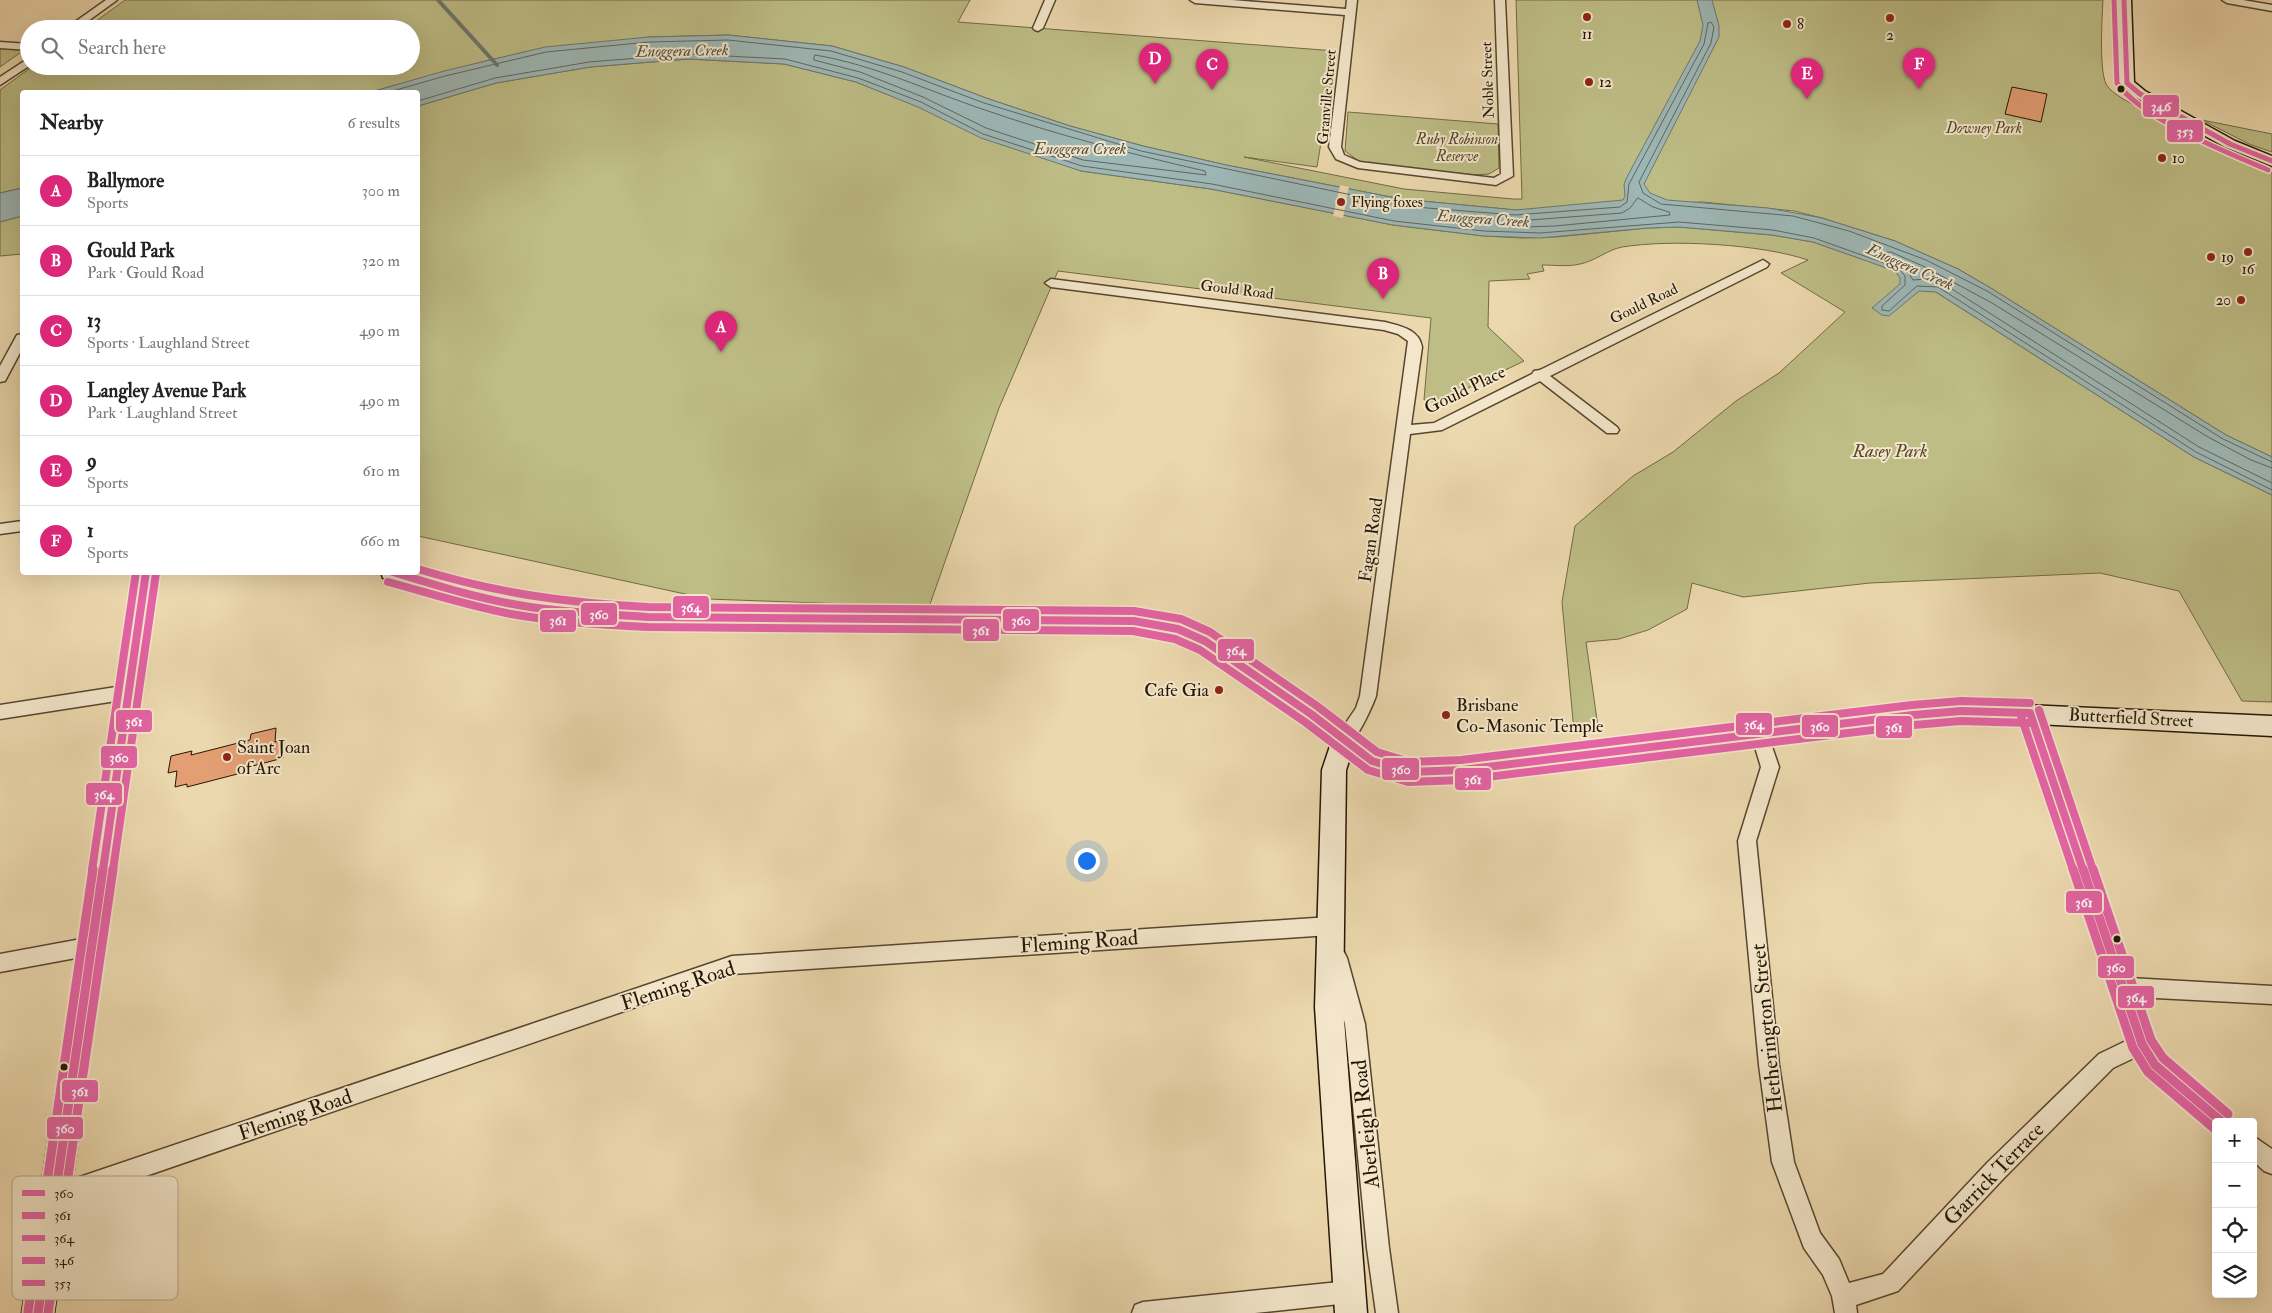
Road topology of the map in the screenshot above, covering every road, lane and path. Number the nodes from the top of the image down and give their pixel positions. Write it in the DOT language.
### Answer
graph roads {
  1 [pos="112,0"];
  2 [pos="1050,0"];
  3 [pos="1195,0"];
  4 [pos="1352,0"];
  5 [pos="1500,0"];
  6 [pos="2124,0"];
  7 [pos="2227,0"];
  8 [pos="2272,8"];
  9 [pos="1350,12"];
  10 [pos="83,20"];
  11 [pos="1038,28"];
  12 [pos="0,45"];
  13 [pos="20,46"];
  14 [pos="20,68"];
  15 [pos="0,82"];
  16 [pos="2272,161"];
  17 [pos="1496,182"];
  18 [pos="1762,264"];
  19 [pos="1051,283"];
  20 [pos="1414,340"];
  21 [pos="20,342"];
  22 [pos="1539,374"];
  23 [pos="0,378"];
  24 [pos="1405,429"];
  25 [pos="1612,430"];
  26 [pos="20,526"];
  27 [pos="0,529"];
  28 [pos="146,575"];
  29 [pos="401,575"];
  30 [pos="129,692"];
  31 [pos="0,712"];
  32 [pos="2030,713"];
  33 [pos="2272,726"];
  34 [pos="1760,734"];
  35 [pos="1344,739"];
  36 [pos="1330,931"];
  37 [pos="92,946"];
  38 [pos="0,963"];
  39 [pos="2124,987"];
  40 [pos="2272,996"];
  41 [pos="2142,1044"];
  42 [pos="2217,1118"];
  43 [pos="2257,1150"];
  44 [pos="2272,1163"];
  45 [pos="59,1176"];
  46 [pos="115,1176"];
  47 [pos="40,1300"];
  48 [pos="1350,1303"];
  49 [pos="1844,1304"];
  50 [pos="38,1313"];
  51 [pos="1143,1313"];
  52 [pos="1387,1313"];
  1 -- 10 [label="street"];
  2 -- 11 [label="street"];
  3 -- 9 [label="street"];
  4 -- 9 [label="street, Granville Street"];
  5 -- 17 [label="street, Noble Street"];
  6 -- 16 [label="street"];
  7 -- 8 [label="street"];
  9 -- 17 [label="street, Granville Street"];
  12 -- 13 [label="street"];
  14 -- 15 [label="street"];
  18 -- 22 [label="street, Gould Road"];
  19 -- 20 [label="street, Gould Road"];
  20 -- 24 [label="street, Fagan Road"];
  21 -- 23 [label="street"];
  22 -- 24 [label="street, Gould Place"];
  22 -- 25 [label="street"];
  24 -- 35 [label="street, Fagan Road"];
  26 -- 27 [label="street"];
  28 -- 30 [label="street"];
  29 -- 35 [label="street, Butterfield Street"];
  30 -- 31 [label="street"];
  30 -- 37 [label="street"];
  32 -- 33 [label="street, Butterfield Street"];
  32 -- 34 [label="street, Butterfield Street"];
  32 -- 39 [label="street"];
  34 -- 35 [label="street, Butterfield Street"];
  34 -- 49 [label="street, Hetherington Street"];
  35 -- 36 [label="street, Aberleigh Road"];
  36 -- 46 [label="street, Fleming Road"];
  36 -- 48 [label="street, Aberleigh Road"];
  36 -- 52 [label="street, Aberleigh Road"];
  37 -- 38 [label="street"];
  37 -- 45 [label="street"];
  39 -- 40 [label="street"];
  39 -- 41 [label="street"];
  41 -- 42 [label="street"];
  41 -- 49 [label="street, Garrick Terrace"];
  43 -- 44 [label="street"];
  47 -- 50 [label="street"];
  48 -- 51 [label="street"];
}
